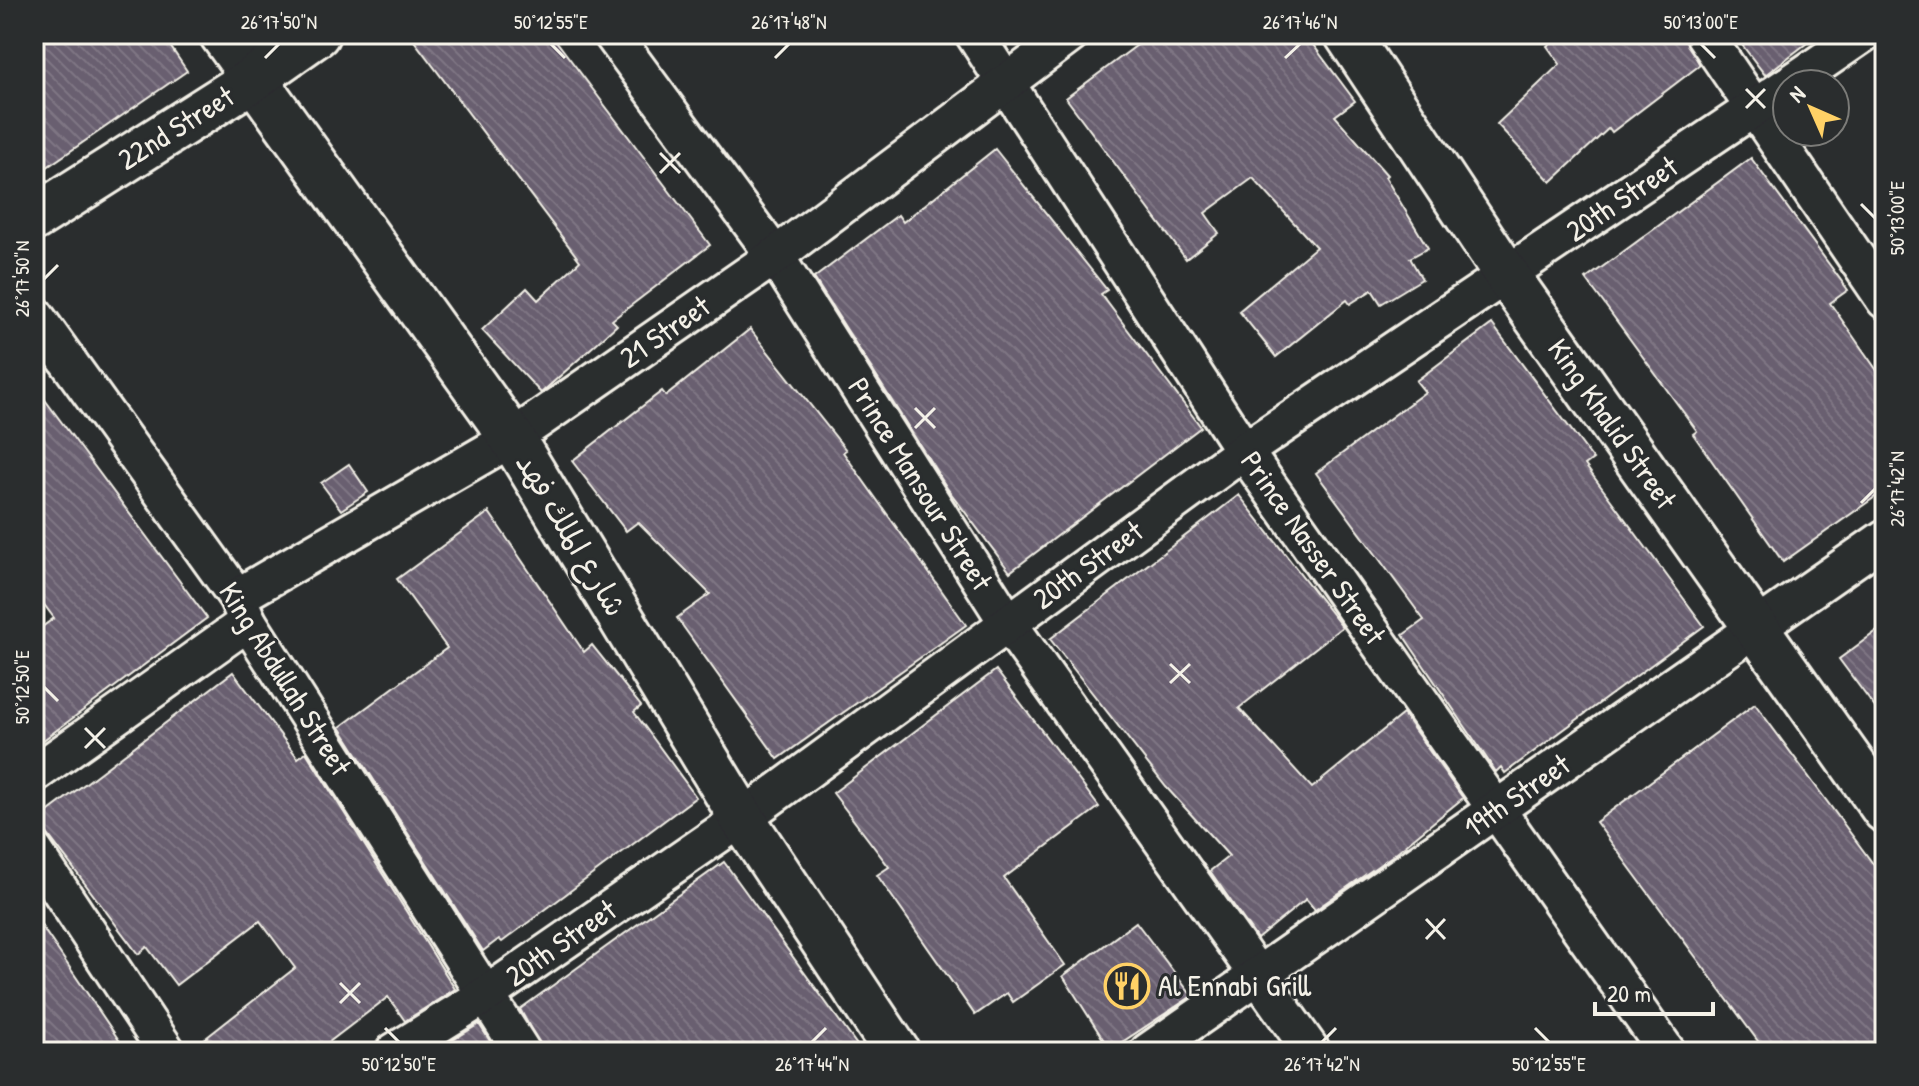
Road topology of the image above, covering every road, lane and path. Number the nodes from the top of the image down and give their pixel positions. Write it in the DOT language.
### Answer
graph roads {
  1 [pos="222,34"];
  2 [pos="317,34"];
  3 [pos="612,34"];
  4 [pos="974,34"];
  5 [pos="1071,34"];
  6 [pos="1347,34"];
  7 [pos="1704,34"];
  8 [pos="1863,34"];
  9 [pos="1814,68"];
  10 [pos="253,79"];
  11 [pos="1006,81"];
  12 [pos="1771,97"];
  13 [pos="1754,109"];
  14 [pos="34,218"];
  15 [pos="775,256"];
  16 [pos="1508,277"];
  17 [pos="1885,300"];
  18 [pos="34,314"];
  19 [pos="512,438"];
  20 [pos="1244,451"];
  21 [pos="1885,538"];
  22 [pos="242,610"];
  23 [pos="1008,623"];
  24 [pos="1756,626"];
  25 [pos="34,774"];
  26 [pos="1499,810"];
  27 [pos="1885,810"];
  28 [pos="742,818"];
  29 [pos="34,851"];
  30 [pos="1261,976"];
  31 [pos="484,996"];
  32 [pos="167,1052"];
  33 [pos="394,1052"];
  34 [pos="522,1052"];
  35 [pos="897,1052"];
  36 [pos="1148,1052"];
  37 [pos="1312,1052"];
  38 [pos="1667,1052"];
  1 -- 10 [label="street, شارع الملك فهد"];
  2 -- 10 [label="street, 22nd Street"];
  3 -- 15 [label="street, Prince Mansour Street"];
  4 -- 11 [label="street, Prince Nasser Street"];
  5 -- 11 [label="street, 21 Street"];
  6 -- 16 [label="street, King Khalid Street"];
  7 -- 13 [label="street"];
  8 -- 9 [label="street, 20th Street"];
  10 -- 14 [label="street, 22nd Street"];
  10 -- 19 [label="street, شارع الملك فهد"];
  11 -- 15 [label="street, 21 Street"];
  11 -- 20 [label="street, Prince Nasser Street"];
  12 -- 13 [label="street, 20th Street"];
  13 -- 16 [label="street, 20th Street"];
  13 -- 17 [label="street"];
  15 -- 19 [label="street, 21 Street"];
  15 -- 23 [label="street, Prince Mansour Street"];
  16 -- 20 [label="street, 20th Street"];
  16 -- 24 [label="street, King Khalid Street"];
  18 -- 22 [label="street, King Abdullah Street"];
  19 -- 22 [label="street, 21 Street"];
  19 -- 28 [label="street, شارع الملك فهد"];
  20 -- 23 [label="street, 20th Street"];
  20 -- 26 [label="street, Prince Nasser Street"];
  21 -- 24 [label="street, 19th Street"];
  22 -- 25 [label="street, 21 Street"];
  22 -- 31 [label="street, King Abdullah Street"];
  23 -- 28 [label="street, 20th Street"];
  23 -- 30 [label="street, Prince Mansour Street"];
  24 -- 26 [label="street, 19th Street"];
  24 -- 27 [label="street, King Khalid Street"];
  26 -- 30 [label="street, 19th Street"];
  26 -- 38 [label="street, Prince Nasser Street"];
  28 -- 31 [label="street, 20th Street"];
  28 -- 35 [label="street, شارع الملك فهد"];
  29 -- 32 [label="street"];
  30 -- 36 [label="street, 19th Street"];
  30 -- 37 [label="street, Prince Mansour Street"];
  31 -- 33 [label="street, 20th Street"];
  31 -- 34 [label="street, King Abdullah Street"];
}
